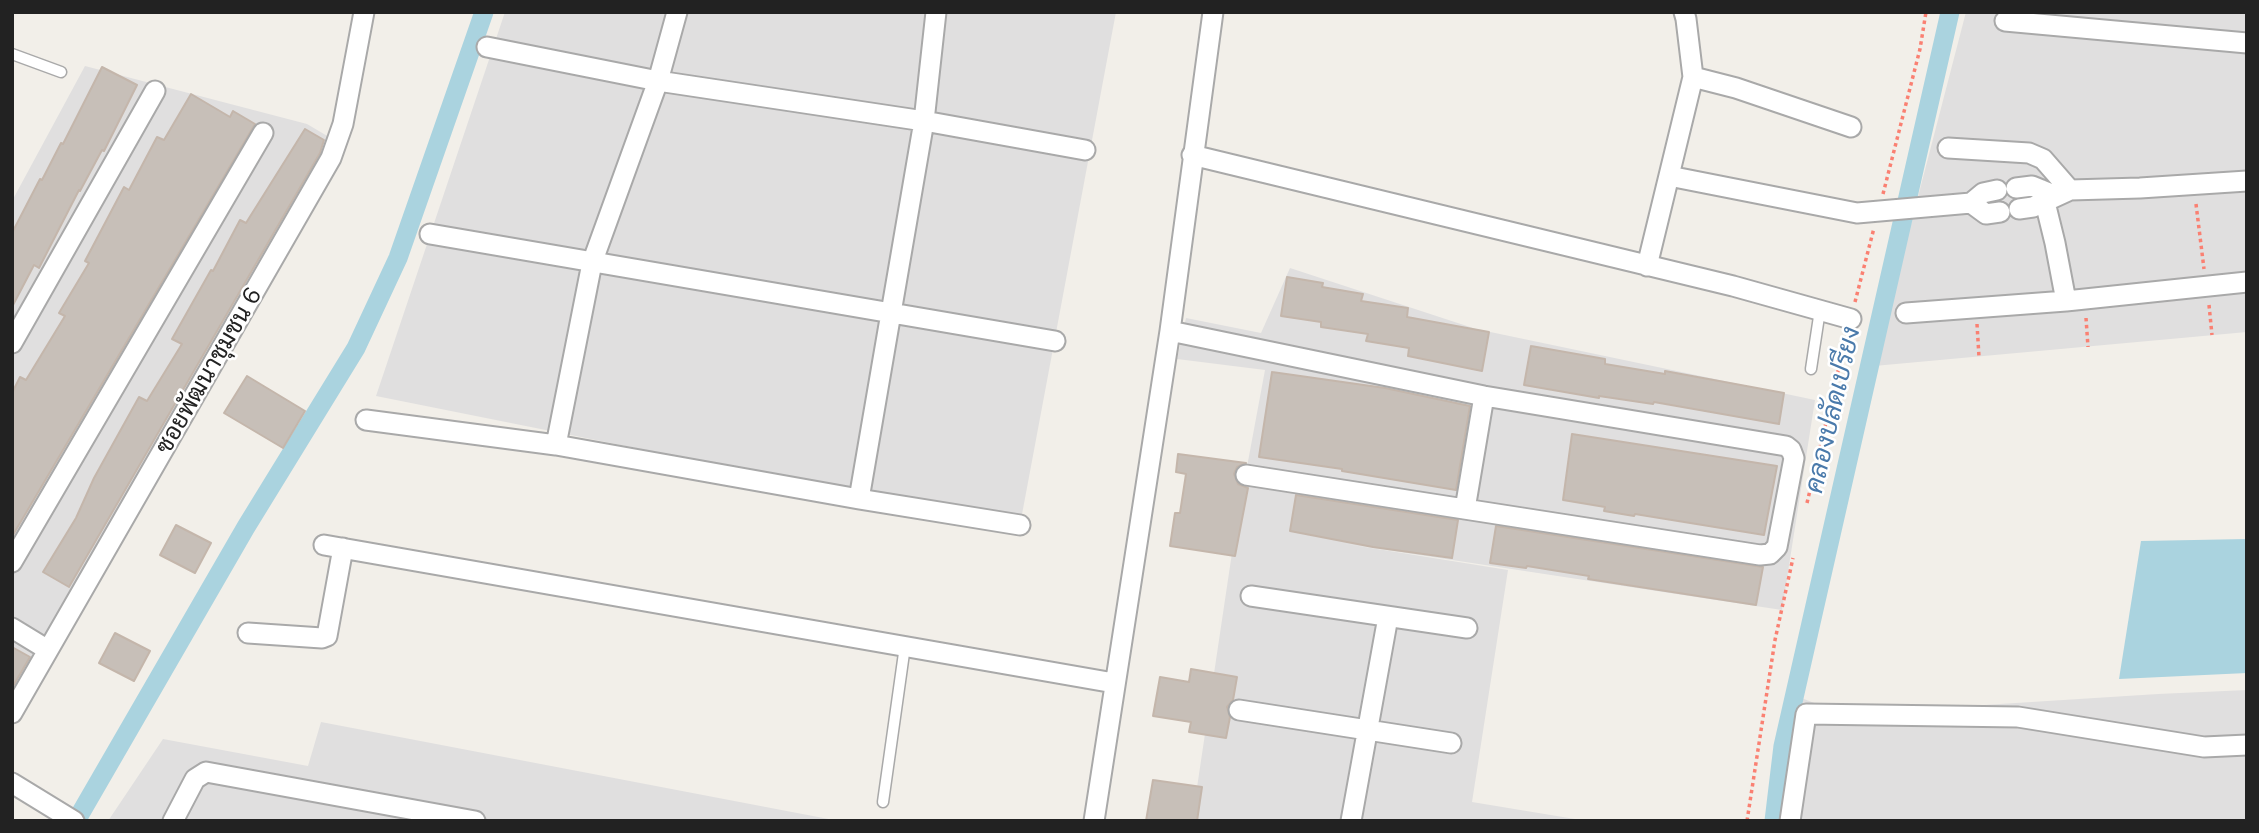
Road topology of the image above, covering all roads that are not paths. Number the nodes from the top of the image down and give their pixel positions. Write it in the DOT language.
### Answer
graph roads {
  1 [pos="364,12"];
  2 [pos="677,12"];
  3 [pos="936,12"];
  4 [pos="1213,12"];
  5 [pos="1684,12"];
  6 [pos="2005,21"];
  7 [pos="2118,21"];
  8 [pos="2247,43"];
  9 [pos="487,47"];
  10 [pos="12,54"];
  11 [pos="61,72"];
  12 [pos="1693,77"];
  13 [pos="658,81"];
  14 [pos="155,91"];
  15 [pos="924,121"];
  16 [pos="1852,127"];
  17 [pos="263,133"];
  18 [pos="1948,148"];
  19 [pos="1085,150"];
  20 [pos="1192,155"];
  21 [pos="1669,176"];
  22 [pos="2247,181"];
  23 [pos="2053,194"];
  24 [pos="1971,203"];
  25 [pos="430,234"];
  26 [pos="592,263"];
  27 [pos="1647,266"];
  28 [pos="2247,282"];
  29 [pos="2075,300"];
  30 [pos="1820,310"];
  31 [pos="892,311"];
  32 [pos="1906,313"];
  33 [pos="1851,318"];
  34 [pos="1170,331"];
  35 [pos="1055,341"];
  36 [pos="12,343"];
  37 [pos="1811,369"];
  38 [pos="1484,396"];
  39 [pos="366,421"];
  40 [pos="556,445"];
  41 [pos="1246,475"];
  42 [pos="859,499"];
  43 [pos="1465,509"];
  44 [pos="1020,525"];
  45 [pos="12,562"];
  46 [pos="1251,596"];
  47 [pos="1388,617"];
  48 [pos="12,628"];
  49 [pos="1467,628"];
  50 [pos="248,633"];
  51 [pos="905,646"];
  52 [pos="48,650"];
  53 [pos="1114,683"];
  54 [pos="1238,709"];
  55 [pos="12,713"];
  56 [pos="1366,730"];
  57 [pos="1451,743"];
  58 [pos="2247,745"];
  59 [pos="2204,747"];
  60 [pos="2247,756"];
  61 [pos="12,783"];
  62 [pos="883,802"];
  63 [pos="66,816"];
  64 [pos="173,821"];
  65 [pos="475,821"];
  66 [pos="1094,821"];
  67 [pos="1351,821"];
  68 [pos="1790,821"];
  1 -- 52 [label="street, ซอยพัฒนาชุมชน 6"];
  2 -- 13 [label="street"];
  3 -- 15 [label="street"];
  4 -- 20 [label="street"];
  5 -- 12 [label="street"];
  6 -- 7 [label="street"];
  7 -- 8 [label="street"];
  9 -- 13 [label="street"];
  10 -- 11 [label="lane"];
  12 -- 16 [label="street"];
  12 -- 21 [label="street"];
  13 -- 15 [label="street"];
  13 -- 26 [label="street"];
  14 -- 36 [label="street"];
  15 -- 19 [label="street"];
  15 -- 31 [label="street"];
  17 -- 45 [label="street"];
  18 -- 23 [label="street"];
  20 -- 27 [label="street"];
  20 -- 34 [label="street"];
  21 -- 24 [label="street"];
  21 -- 27 [label="street"];
  22 -- 23 [label="street"];
  23 -- 24 [label="street"];
  23 -- 24 [label="street"];
  23 -- 29 [label="street"];
  25 -- 26 [label="street"];
  26 -- 31 [label="street"];
  26 -- 40 [label="street"];
  27 -- 30 [label="street"];
  28 -- 29 [label="street"];
  29 -- 32 [label="street"];
  30 -- 33 [label="street"];
  30 -- 37 [label="lane"];
  31 -- 35 [label="street"];
  31 -- 42 [label="street"];
  34 -- 38 [label="street"];
  34 -- 53 [label="street"];
  38 -- 43 [label="street"];
  38 -- 43 [label="street"];
  39 -- 40 [label="street"];
  40 -- 42 [label="street"];
  41 -- 43 [label="street"];
  42 -- 44 [label="street"];
  46 -- 47 [label="street"];
  47 -- 49 [label="street"];
  47 -- 56 [label="street"];
  48 -- 52 [label="street"];
  50 -- 51 [label="street"];
  51 -- 53 [label="street"];
  51 -- 62 [label="lane"];
  52 -- 55 [label="street, ซอยพัฒนาชุมชน 6"];
  53 -- 66 [label="street"];
  54 -- 56 [label="street"];
  56 -- 57 [label="street"];
  56 -- 67 [label="street"];
  58 -- 59 [label="street"];
  59 -- 60 [label="street"];
  59 -- 68 [label="street"];
  61 -- 63 [label="street"];
  64 -- 65 [label="street"];
}
